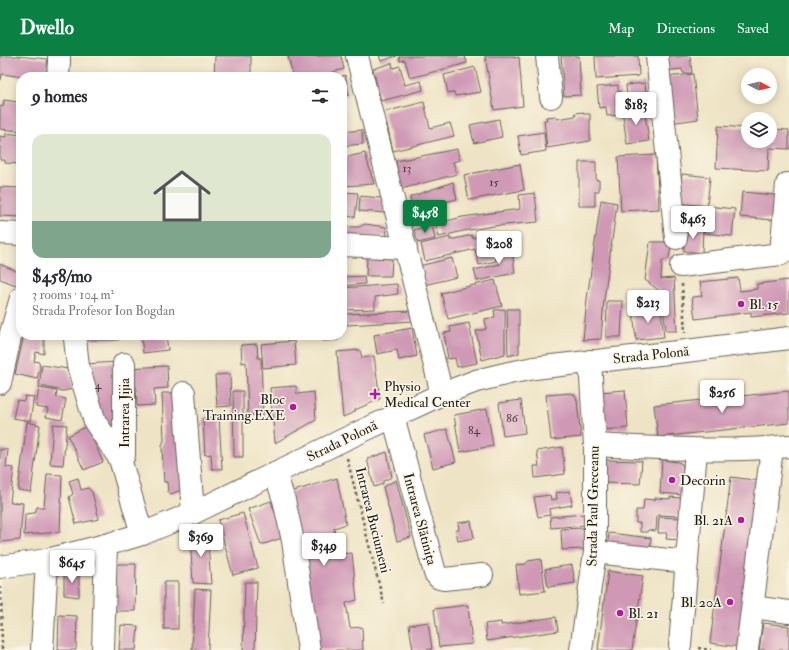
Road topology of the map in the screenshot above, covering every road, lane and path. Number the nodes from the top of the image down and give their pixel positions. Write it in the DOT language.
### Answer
graph roads {
  1 [pos="357,56"];
  2 [pos="547,56"];
  3 [pos="657,56"];
  4 [pos="551,97"];
  5 [pos="789,184"];
  6 [pos="0,233"];
  7 [pos="16,234"];
  8 [pos="676,238"];
  9 [pos="347,246"];
  10 [pos="406,248"];
  11 [pos="681,266"];
  12 [pos="16,316"];
  13 [pos="789,338"];
  14 [pos="75,340"];
  15 [pos="686,351"];
  16 [pos="590,361"];
  17 [pos="124,364"];
  18 [pos="0,383"];
  19 [pos="184,393"];
  20 [pos="442,394"];
  21 [pos="393,416"];
  22 [pos="343,440"];
  23 [pos="595,445"];
  24 [pos="781,447"];
  25 [pos="696,450"];
  26 [pos="120,459"];
  27 [pos="275,473"];
  28 [pos="193,513"];
  29 [pos="142,534"];
  30 [pos="106,545"];
  31 [pos="595,552"];
  32 [pos="47,560"];
  33 [pos="687,562"];
  34 [pos="1,567"];
  35 [pos="482,576"];
  36 [pos="384,604"];
  37 [pos="753,607"];
  38 [pos="789,612"];
  39 [pos="680,645"];
  40 [pos="2,650"];
  41 [pos="42,650"];
  42 [pos="103,650"];
  43 [pos="309,650"];
  44 [pos="582,650"];
  45 [pos="747,650"];
  1 -- 10 [label="street"];
  2 -- 4 [label="street"];
  3 -- 8 [label="street"];
  5 -- 11 [label="street"];
  6 -- 7 [label="street"];
  9 -- 10 [label="street"];
  10 -- 20 [label="street"];
  11 -- 15 [label="path"];
  12 -- 18 [label="street"];
  13 -- 15 [label="street, Strada Polonă"];
  14 -- 26 [label="street"];
  15 -- 16 [label="street, Strada Polonă"];
  16 -- 20 [label="street, Strada Polonă"];
  16 -- 23 [label="street, Strada Paul Greceanu"];
  17 -- 26 [label="street, Intrarea Jijia"];
  19 -- 28 [label="street"];
  20 -- 21 [label="street, Strada Polonă"];
  21 -- 22 [label="street, Strada Polonă"];
  21 -- 35 [label="street, Intrarea Slătinița"];
  22 -- 27 [label="street, Strada Polonă"];
  22 -- 36 [label="path, Intrarea Buciumeni"];
  23 -- 25 [label="street"];
  23 -- 31 [label="street, Strada Paul Greceanu"];
  24 -- 25 [label="street"];
  24 -- 37 [label="street"];
  25 -- 33 [label="street"];
  26 -- 29 [label="street"];
  27 -- 28 [label="street, Strada Polonă"];
  27 -- 43 [label="street"];
  28 -- 29 [label="street, Strada Polonă"];
  29 -- 30 [label="street, Strada Polonă"];
  30 -- 32 [label="street, Strada Polonă"];
  30 -- 42 [label="street"];
  31 -- 33 [label="street"];
  31 -- 44 [label="street, Strada Paul Greceanu"];
  32 -- 34 [label="street, Strada Polonă"];
  32 -- 41 [label="street"];
  33 -- 39 [label="street"];
  34 -- 40 [label="path"];
  37 -- 38 [label="street"];
  37 -- 45 [label="street"];
}
